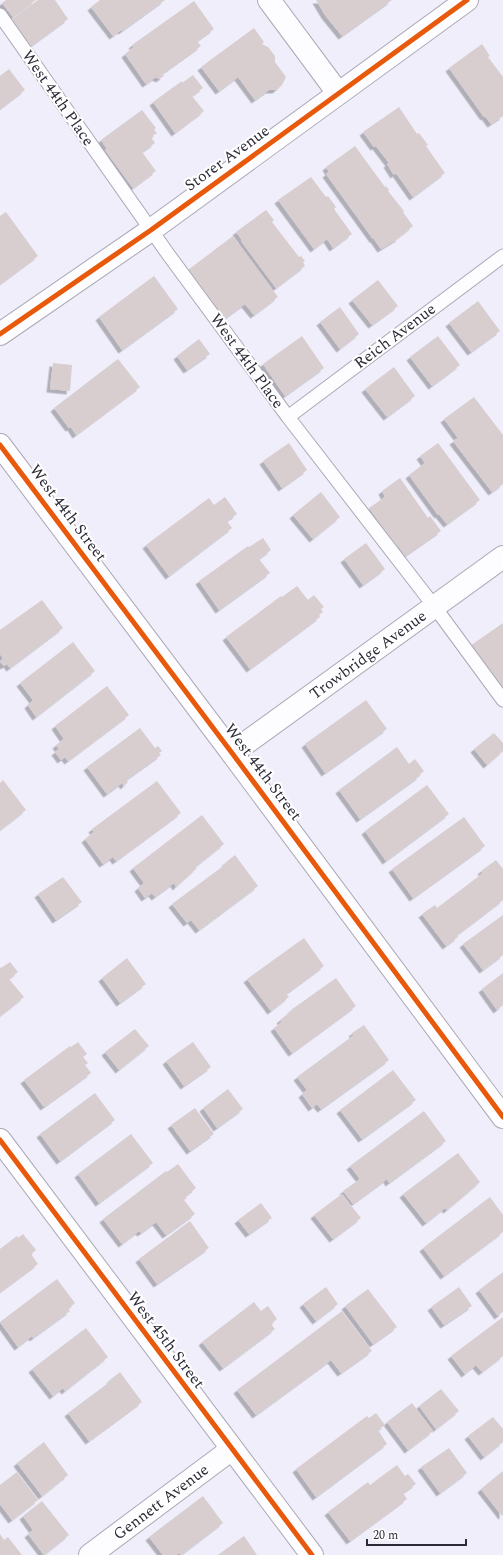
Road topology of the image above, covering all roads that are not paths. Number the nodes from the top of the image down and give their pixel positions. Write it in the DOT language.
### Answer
graph roads {
  1 [pos="269,0"];
  2 [pos="467,0"];
  3 [pos="0,15"];
  4 [pos="338,93"];
  5 [pos="151,230"];
  6 [pos="503,256"];
  7 [pos="0,334"];
  8 [pos="288,417"];
  9 [pos="0,444"];
  10 [pos="503,557"];
  11 [pos="434,606"];
  12 [pos="503,700"];
  13 [pos="232,753"];
  14 [pos="503,1117"];
  15 [pos="0,1140"];
  16 [pos="232,1449"];
  17 [pos="90,1555"];
  18 [pos="312,1555"];
  1 -- 4 [label="street"];
  2 -- 4 [label="street, Storer Avenue"];
  3 -- 5 [label="lane, West 44th Place"];
  4 -- 5 [label="street, Storer Avenue"];
  5 -- 7 [label="street, Storer Avenue"];
  5 -- 8 [label="lane, West 44th Place"];
  6 -- 8 [label="lane, Reich Avenue"];
  8 -- 11 [label="lane, West 44th Place"];
  9 -- 13 [label="street, West 44th Street"];
  10 -- 11 [label="street, Trowbridge Avenue"];
  11 -- 12 [label="lane, West 44th Place"];
  11 -- 13 [label="street, Trowbridge Avenue"];
  13 -- 14 [label="street, West 44th Street"];
  15 -- 16 [label="street, West 45th Street"];
  16 -- 17 [label="street, Gennett Avenue"];
  16 -- 18 [label="street, West 45th Street"];
}
